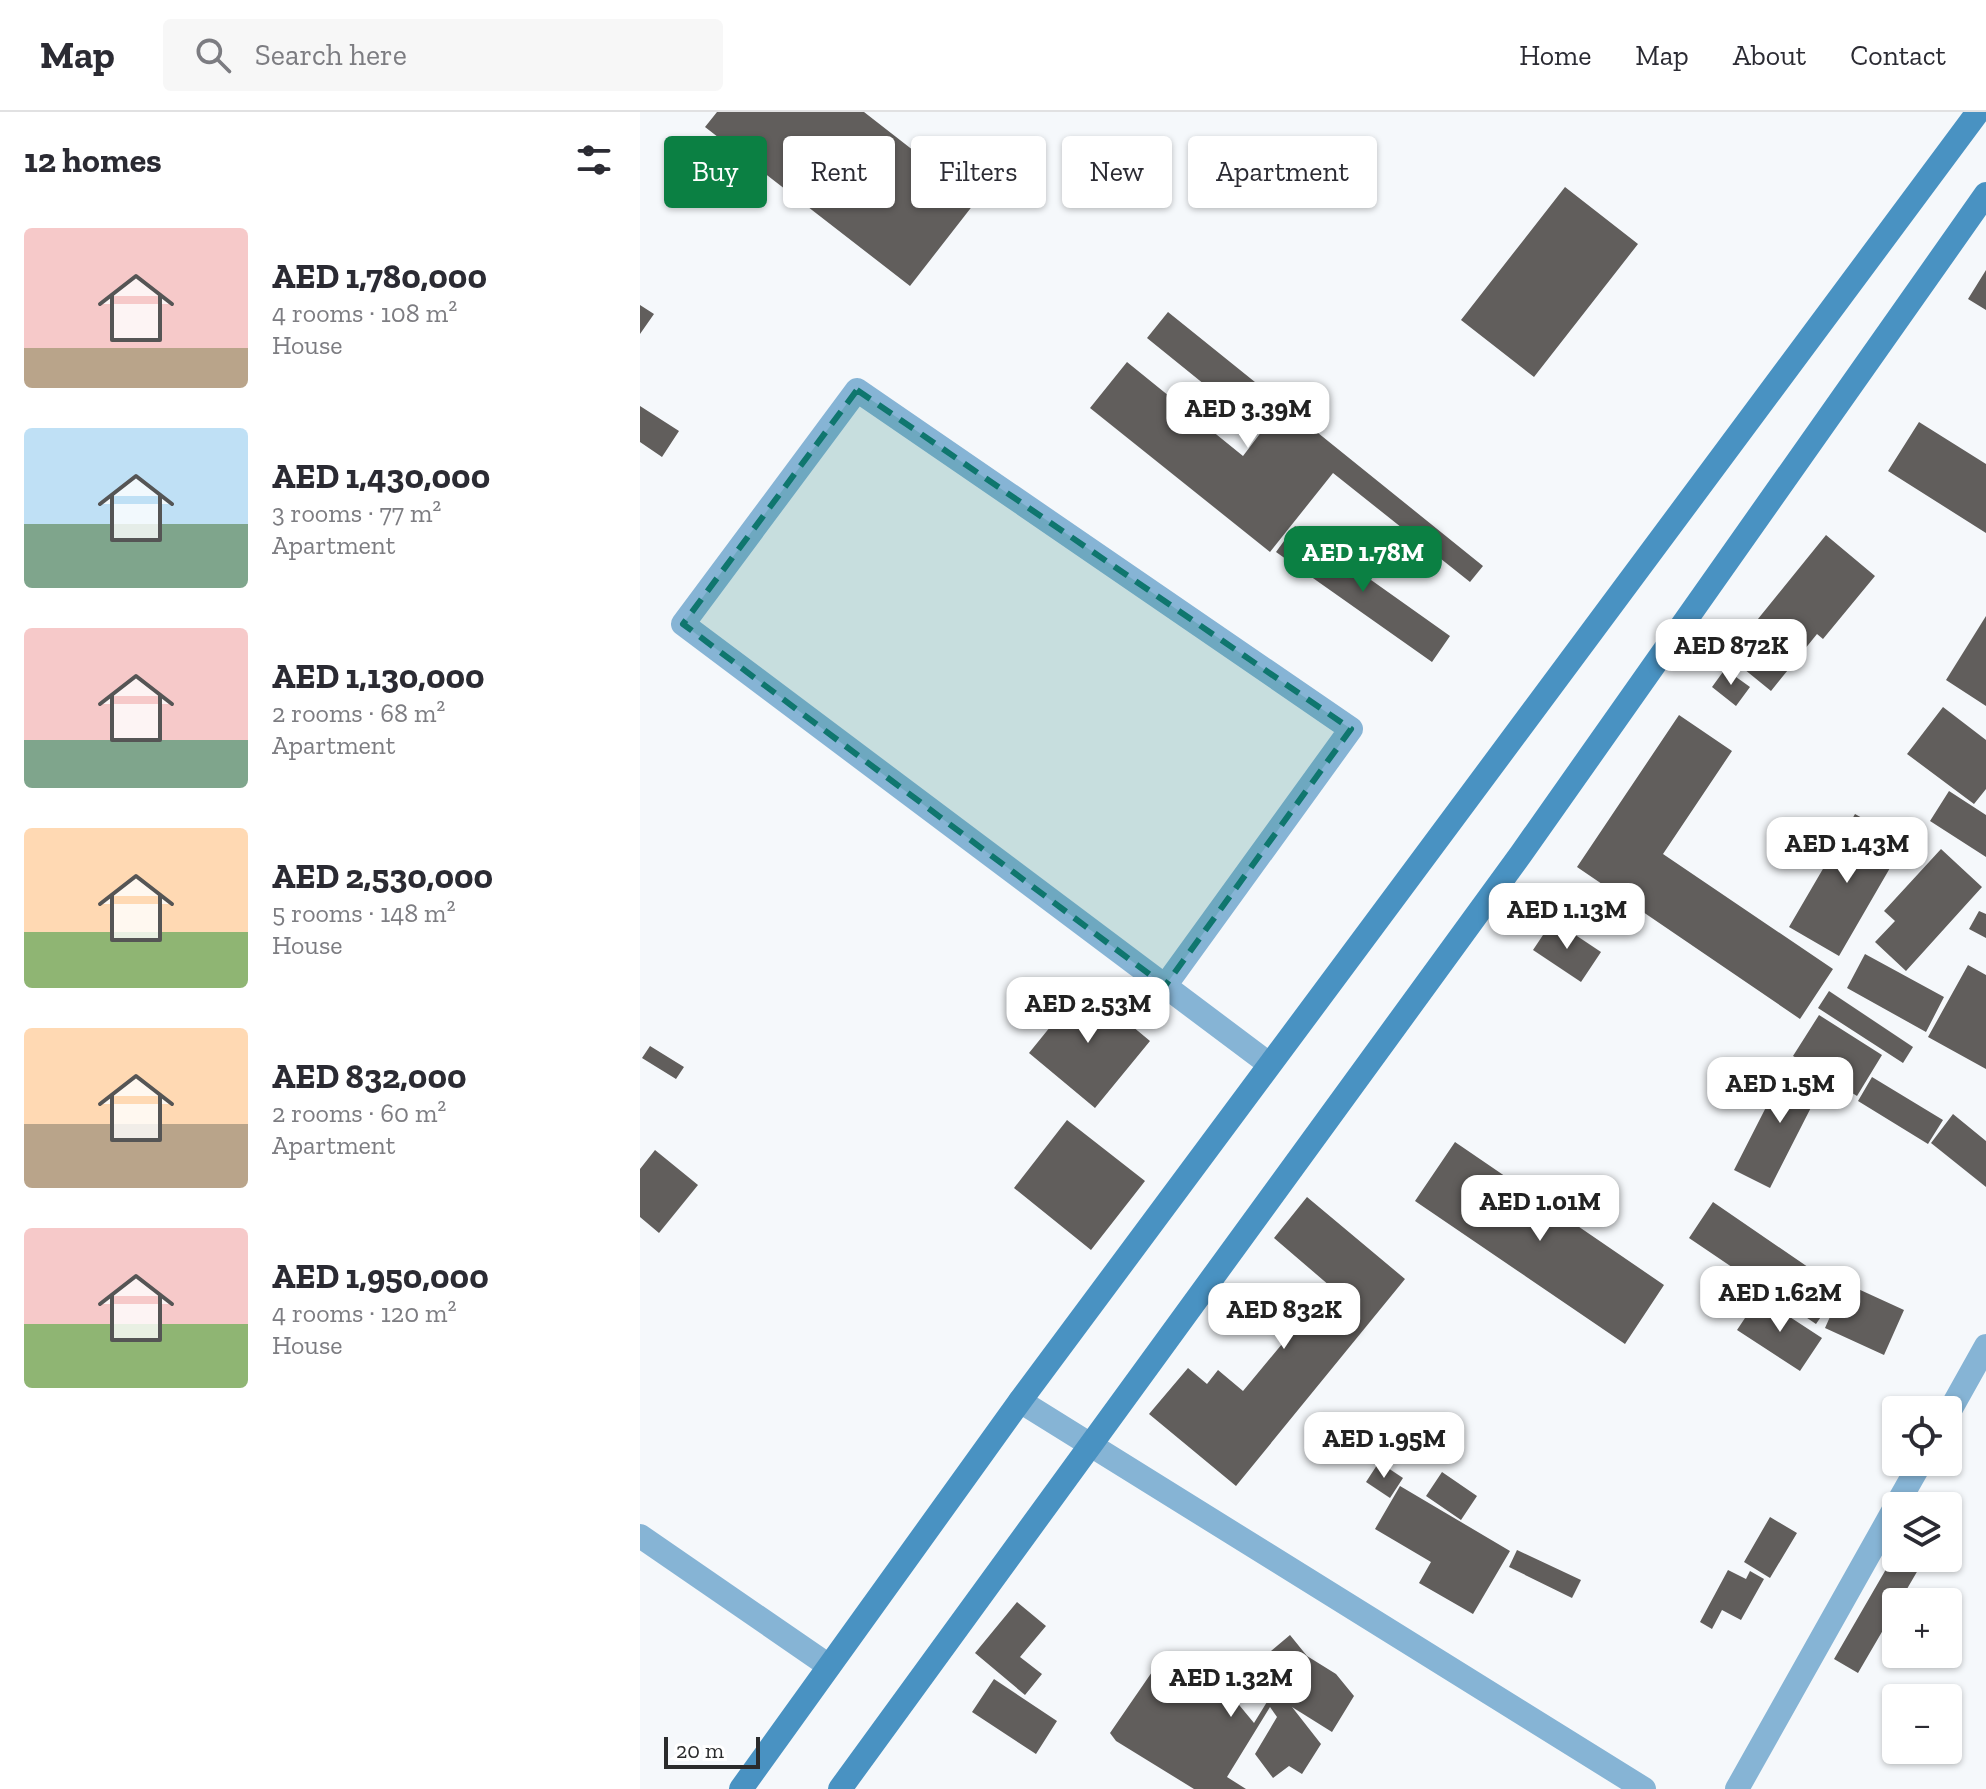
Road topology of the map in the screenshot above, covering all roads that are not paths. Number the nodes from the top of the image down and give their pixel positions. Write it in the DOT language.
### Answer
graph roads {
  1 [pos="1978,112"];
  2 [pos="1986,194"];
  3 [pos="1165,986"];
  4 [pos="1269,1064"];
  5 [pos="1986,1346"];
  6 [pos="1958,1396"];
  7 [pos="1020,1401"];
  8 [pos="1090,1445"];
  9 [pos="1882,1531"];
  10 [pos="640,1536"];
  11 [pos="829,1666"];
  12 [pos="741,1789"];
  13 [pos="840,1789"];
  14 [pos="1644,1789"];
  15 [pos="1737,1789"];
  1 -- 4 [label="street"];
  2 -- 8 [label="street"];
  3 -- 3 [label="street"];
  3 -- 4 [label="street"];
  4 -- 7 [label="street"];
  5 -- 6 [label="street"];
  7 -- 8 [label="street"];
  7 -- 11 [label="street"];
  8 -- 13 [label="street"];
  8 -- 14 [label="street"];
  9 -- 15 [label="street"];
  10 -- 11 [label="street"];
  11 -- 12 [label="street"];
}
